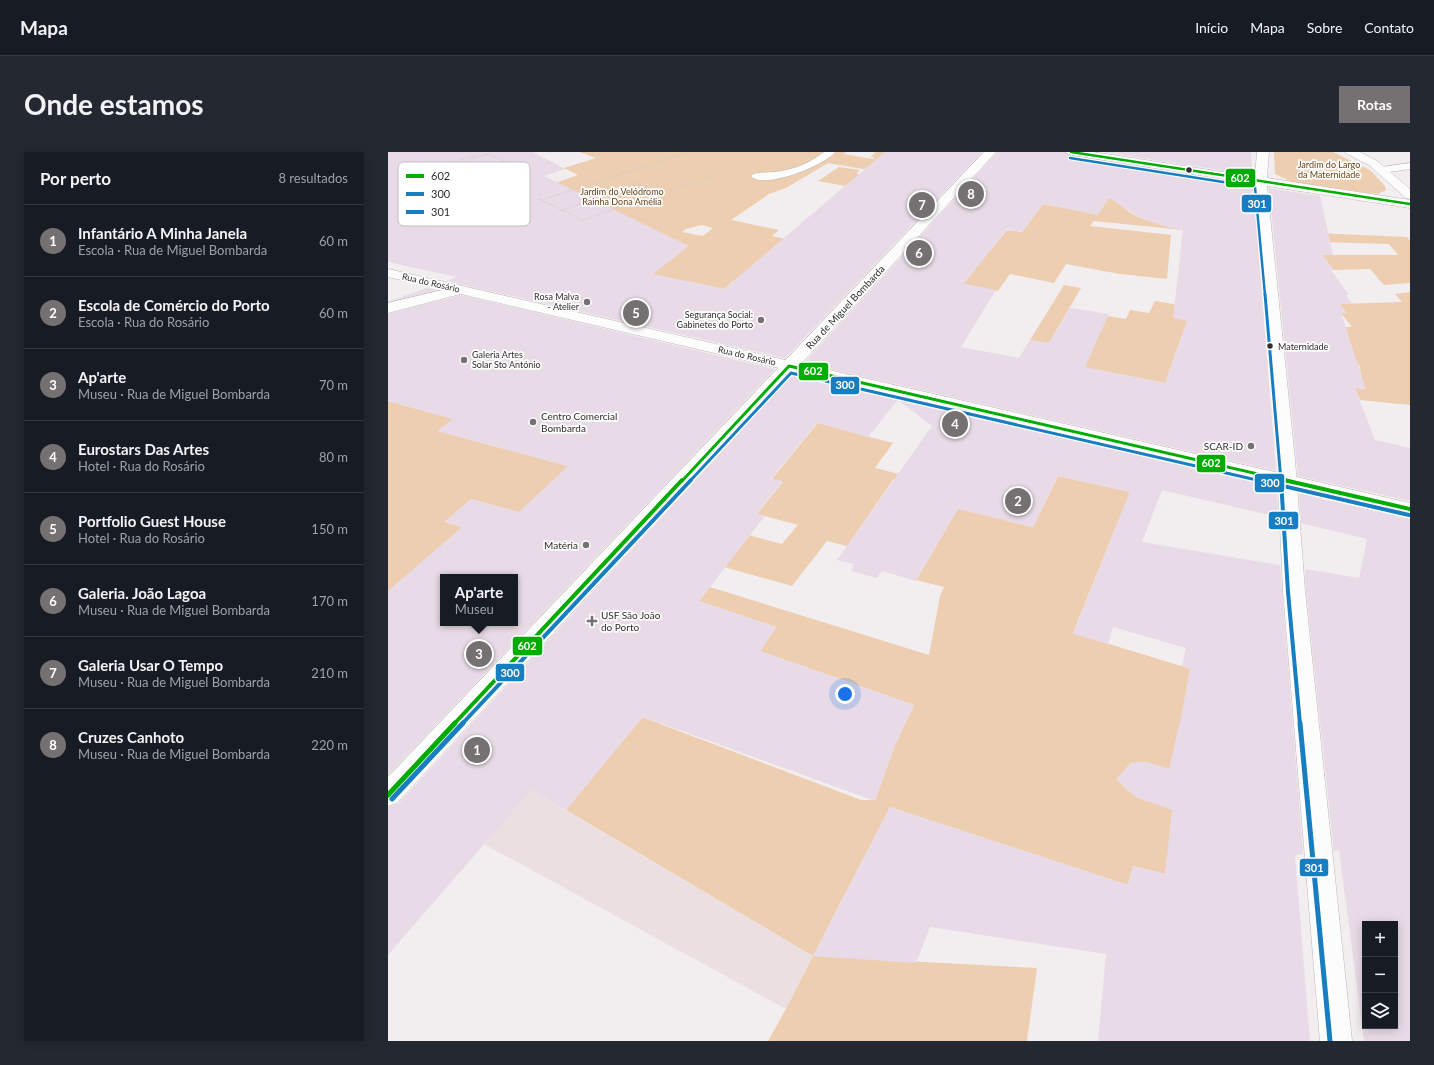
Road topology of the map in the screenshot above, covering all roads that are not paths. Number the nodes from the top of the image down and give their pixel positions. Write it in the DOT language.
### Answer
graph roads {
  1 [pos="830,152"];
  2 [pos="990,152"];
  3 [pos="1071,152"];
  4 [pos="1263,152"];
  5 [pos="1351,152"];
  6 [pos="1410,166"];
  7 [pos="1382,170"];
  8 [pos="756,176"];
  9 [pos="1261,182"];
  10 [pos="1410,195"];
  11 [pos="1410,204"];
  12 [pos="388,273"];
  13 [pos="459,290"];
  14 [pos="388,308"];
  15 [pos="789,366"];
  16 [pos="1287,480"];
  17 [pos="1410,509"];
  18 [pos="388,795"];
  19 [pos="1336,1041"];
  1 -- 8 [label="lane"];
  2 -- 15 [label="street, Rua de Miguel Bombarda"];
  3 -- 9 [label="street"];
  4 -- 9 [label="street"];
  5 -- 7 [label="street"];
  6 -- 7 [label="lane"];
  7 -- 10 [label="street"];
  9 -- 11 [label="street"];
  9 -- 16 [label="street"];
  12 -- 13 [label="street, Rua do Rosário"];
  13 -- 14 [label="street"];
  13 -- 15 [label="street, Rua do Rosário"];
  15 -- 16 [label="street, Rua do Rosário"];
  15 -- 18 [label="street, Rua de Miguel Bombarda"];
  16 -- 17 [label="street, Rua do Rosário"];
  16 -- 19 [label="street"];
}
